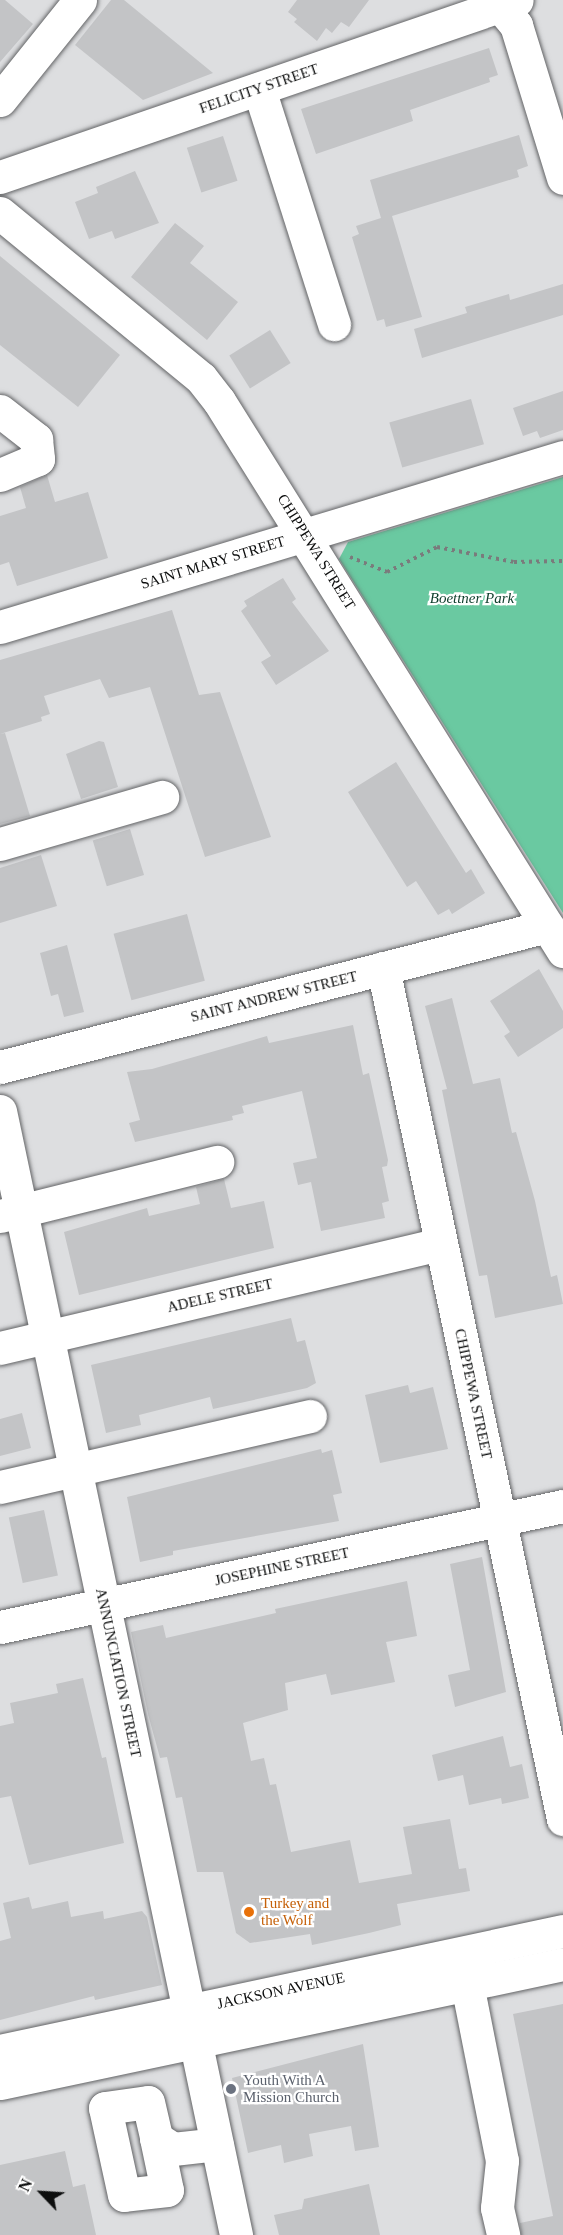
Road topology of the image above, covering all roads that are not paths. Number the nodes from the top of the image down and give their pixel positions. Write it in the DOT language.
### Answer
graph roads {
  1 [pos="80,0"];
  2 [pos="504,2"];
  3 [pos="259,89"];
  4 [pos="0,100"];
  5 [pos="0,177"];
  6 [pos="563,178"];
  7 [pos="0,213"];
  8 [pos="334,324"];
  9 [pos="0,411"];
  10 [pos="563,458"];
  11 [pos="0,475"];
  12 [pos="306,535"];
  13 [pos="0,627"];
  14 [pos="162,797"];
  15 [pos="0,844"];
  16 [pos="555,938"];
  17 [pos="383,968"];
  18 [pos="0,1067"];
  19 [pos="0,1111"];
  20 [pos="218,1162"];
  21 [pos="10,1212"];
  22 [pos="440,1244"];
  23 [pos="48,1337"];
  24 [pos="0,1348"];
  25 [pos="310,1416"];
  26 [pos="75,1469"];
  27 [pos="0,1487"];
  28 [pos="563,1506"];
  29 [pos="501,1520"];
  30 [pos="104,1606"];
  31 [pos="0,1627"];
  32 [pos="563,1819"];
  33 [pos="563,1931"];
  34 [pos="563,1964"];
  35 [pos="467,1984"];
  36 [pos="192,2026"];
  37 [pos="0,2051"];
  38 [pos="0,2083"];
  39 [pos="156,2138"];
  40 [pos="217,2144"];
  41 [pos="236,2235"];
  42 [pos="503,2235"];
  1 -- 4 [label="street"];
  2 -- 3 [label="street, FELICITY STREET"];
  2 -- 6 [label="street"];
  3 -- 5 [label="street, FELICITY STREET"];
  3 -- 8 [label="street"];
  7 -- 12 [label="street, CHIPPEWA STREET"];
  9 -- 11 [label="street"];
  10 -- 12 [label="street, SAINT MARY STREET"];
  12 -- 13 [label="street, SAINT MARY STREET"];
  12 -- 16 [label="street, CHIPPEWA STREET"];
  14 -- 15 [label="street"];
  16 -- 17 [label="street, SAINT ANDREW STREET"];
  17 -- 18 [label="street, SAINT ANDREW STREET"];
  17 -- 22 [label="street, CHIPPEWA STREET"];
  19 -- 21 [label="street, ANNUNCIATION STREET"];
  20 -- 21 [label="street"];
  21 -- 23 [label="street, ANNUNCIATION STREET"];
  22 -- 23 [label="street, ADELE STREET"];
  22 -- 29 [label="street, CHIPPEWA STREET"];
  23 -- 24 [label="street, ADELE STREET"];
  23 -- 26 [label="street, ANNUNCIATION STREET"];
  25 -- 26 [label="street"];
  26 -- 27 [label="street"];
  26 -- 30 [label="street, ANNUNCIATION STREET"];
  28 -- 29 [label="street, JOSEPHINE STREET"];
  29 -- 30 [label="street, JOSEPHINE STREET"];
  29 -- 32 [label="street, CHIPPEWA STREET"];
  30 -- 31 [label="street, JOSEPHINE STREET"];
  30 -- 36 [label="street, ANNUNCIATION STREET"];
  33 -- 36 [label="street, JACKSON AVENUE"];
  34 -- 35 [label="street, JACKSON AVENUE"];
  35 -- 36 [label="street, JACKSON AVENUE"];
  35 -- 42 [label="street"];
  36 -- 37 [label="street, JACKSON AVENUE"];
  36 -- 38 [label="street, JACKSON AVENUE"];
  36 -- 40 [label="street, ANNUNCIATION STREET"];
  39 -- 40 [label="street"];
  40 -- 41 [label="street, ANNUNCIATION STREET"];
}
